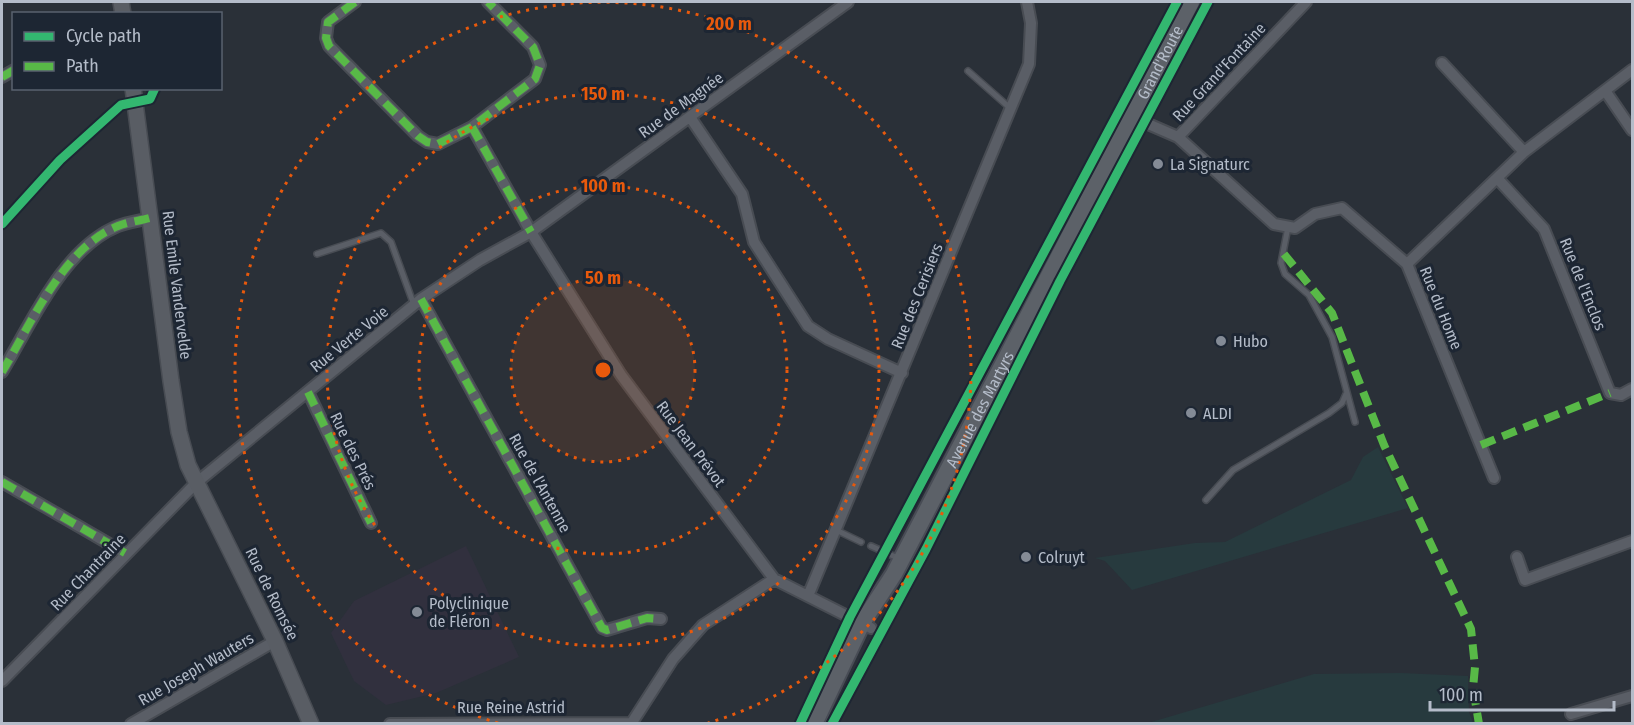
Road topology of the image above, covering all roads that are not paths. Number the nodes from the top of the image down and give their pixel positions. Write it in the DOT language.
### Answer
graph roads {
  1 [pos="355,2"];
  2 [pos="488,2"];
  3 [pos="848,2"];
  4 [pos="1027,2"];
  5 [pos="1191,2"];
  6 [pos="1306,2"];
  7 [pos="1442,63"];
  8 [pos="1632,70"];
  9 [pos="968,71"];
  10 [pos="133,90"];
  11 [pos="1606,92"];
  12 [pos="1010,108"];
  13 [pos="690,117"];
  14 [pos="1130,121"];
  15 [pos="472,127"];
  16 [pos="1632,130"];
  17 [pos="1178,137"];
  18 [pos="1524,152"];
  19 [pos="1497,178"];
  20 [pos="150,218"];
  21 [pos="1288,227"];
  22 [pos="531,232"];
  23 [pos="317,254"];
  24 [pos="1407,264"];
  25 [pos="418,302"];
  26 [pos="2,372"];
  27 [pos="902,373"];
  28 [pos="1632,390"];
  29 [pos="308,392"];
  30 [pos="1346,394"];
  31 [pos="1355,422"];
  32 [pos="1494,478"];
  33 [pos="2,482"];
  34 [pos="196,483"];
  35 [pos="1206,500"];
  36 [pos="371,523"];
  37 [pos="836,530"];
  38 [pos="1632,541"];
  39 [pos="861,542"];
  40 [pos="871,546"];
  41 [pos="125,553"];
  42 [pos="1517,557"];
  43 [pos="896,570"];
  44 [pos="774,579"];
  45 [pos="808,596"];
  46 [pos="661,619"];
  47 [pos="866,625"];
  48 [pos="275,642"];
  49 [pos="2,681"];
  50 [pos="1632,696"];
  51 [pos="1571,714"];
  52 [pos="131,723"];
  53 [pos="311,723"];
  54 [pos="390,723"];
  55 [pos="631,723"];
  56 [pos="814,723"];
  1 -- 15 [label="street"];
  2 -- 15 [label="street"];
  3 -- 13 [label="street, Rue de Magnée"];
  4 -- 12 [label="street, Rue des Cerisiers"];
  5 -- 14 [label="main road, Grand'Route"];
  6 -- 17 [label="street, Rue Grand'Fontaine"];
  7 -- 18 [label="street"];
  8 -- 11 [label="street"];
  9 -- 12 [label="lane"];
  10 -- 20 [label="main road, Rue Emile Vandervelde"];
  11 -- 16 [label="street"];
  11 -- 18 [label="street"];
  12 -- 27 [label="street, Rue des Cerisiers"];
  13 -- 22 [label="street, Rue de Magnée"];
  13 -- 27 [label="street"];
  14 -- 17 [label="street"];
  14 -- 43 [label="main road, Avenue des Martyrs"];
  15 -- 22 [label="street, Rue Jean Prévot"];
  17 -- 21 [label="street"];
  18 -- 19 [label="street"];
  19 -- 24 [label="street"];
  19 -- 28 [label="street, Rue de l'Enclos"];
  20 -- 26 [label="street"];
  20 -- 34 [label="main road, Rue Emile Vandervelde"];
  21 -- 24 [label="street, Rue du Home"];
  21 -- 30 [label="lane"];
  22 -- 25 [label="street, Rue Verte Voie"];
  22 -- 44 [label="street, Rue Jean Prévot"];
  23 -- 25 [label="lane"];
  24 -- 32 [label="street, Rue du Home"];
  25 -- 29 [label="street, Rue Verte Voie"];
  25 -- 46 [label="street, Rue de l'Antenne"];
  27 -- 37 [label="street, Rue des Cerisiers"];
  29 -- 34 [label="street, Rue Verte Voie"];
  29 -- 36 [label="street, Rue des Prés"];
  30 -- 31 [label="lane"];
  30 -- 35 [label="lane"];
  33 -- 41 [label="street"];
  34 -- 41 [label="street, Rue Chantraine"];
  34 -- 48 [label="main road, Rue de Romsée"];
  37 -- 39 [label="lane"];
  37 -- 45 [label="street, Rue des Cerisiers"];
  38 -- 42 [label="street"];
  40 -- 43 [label="lane"];
  41 -- 49 [label="street, Rue Chantraine"];
  43 -- 47 [label="main road, Avenue des Martyrs"];
  44 -- 45 [label="street, Rue Jean Prévot"];
  44 -- 55 [label="street"];
  45 -- 47 [label="street, Rue Jean Prévot"];
  47 -- 56 [label="main road, Avenue des Martyrs"];
  48 -- 52 [label="street, Rue Joseph Wauters"];
  48 -- 53 [label="main road, Rue de Romsée"];
  50 -- 51 [label="street"];
  54 -- 55 [label="street, Rue Reine Astrid"];
}
